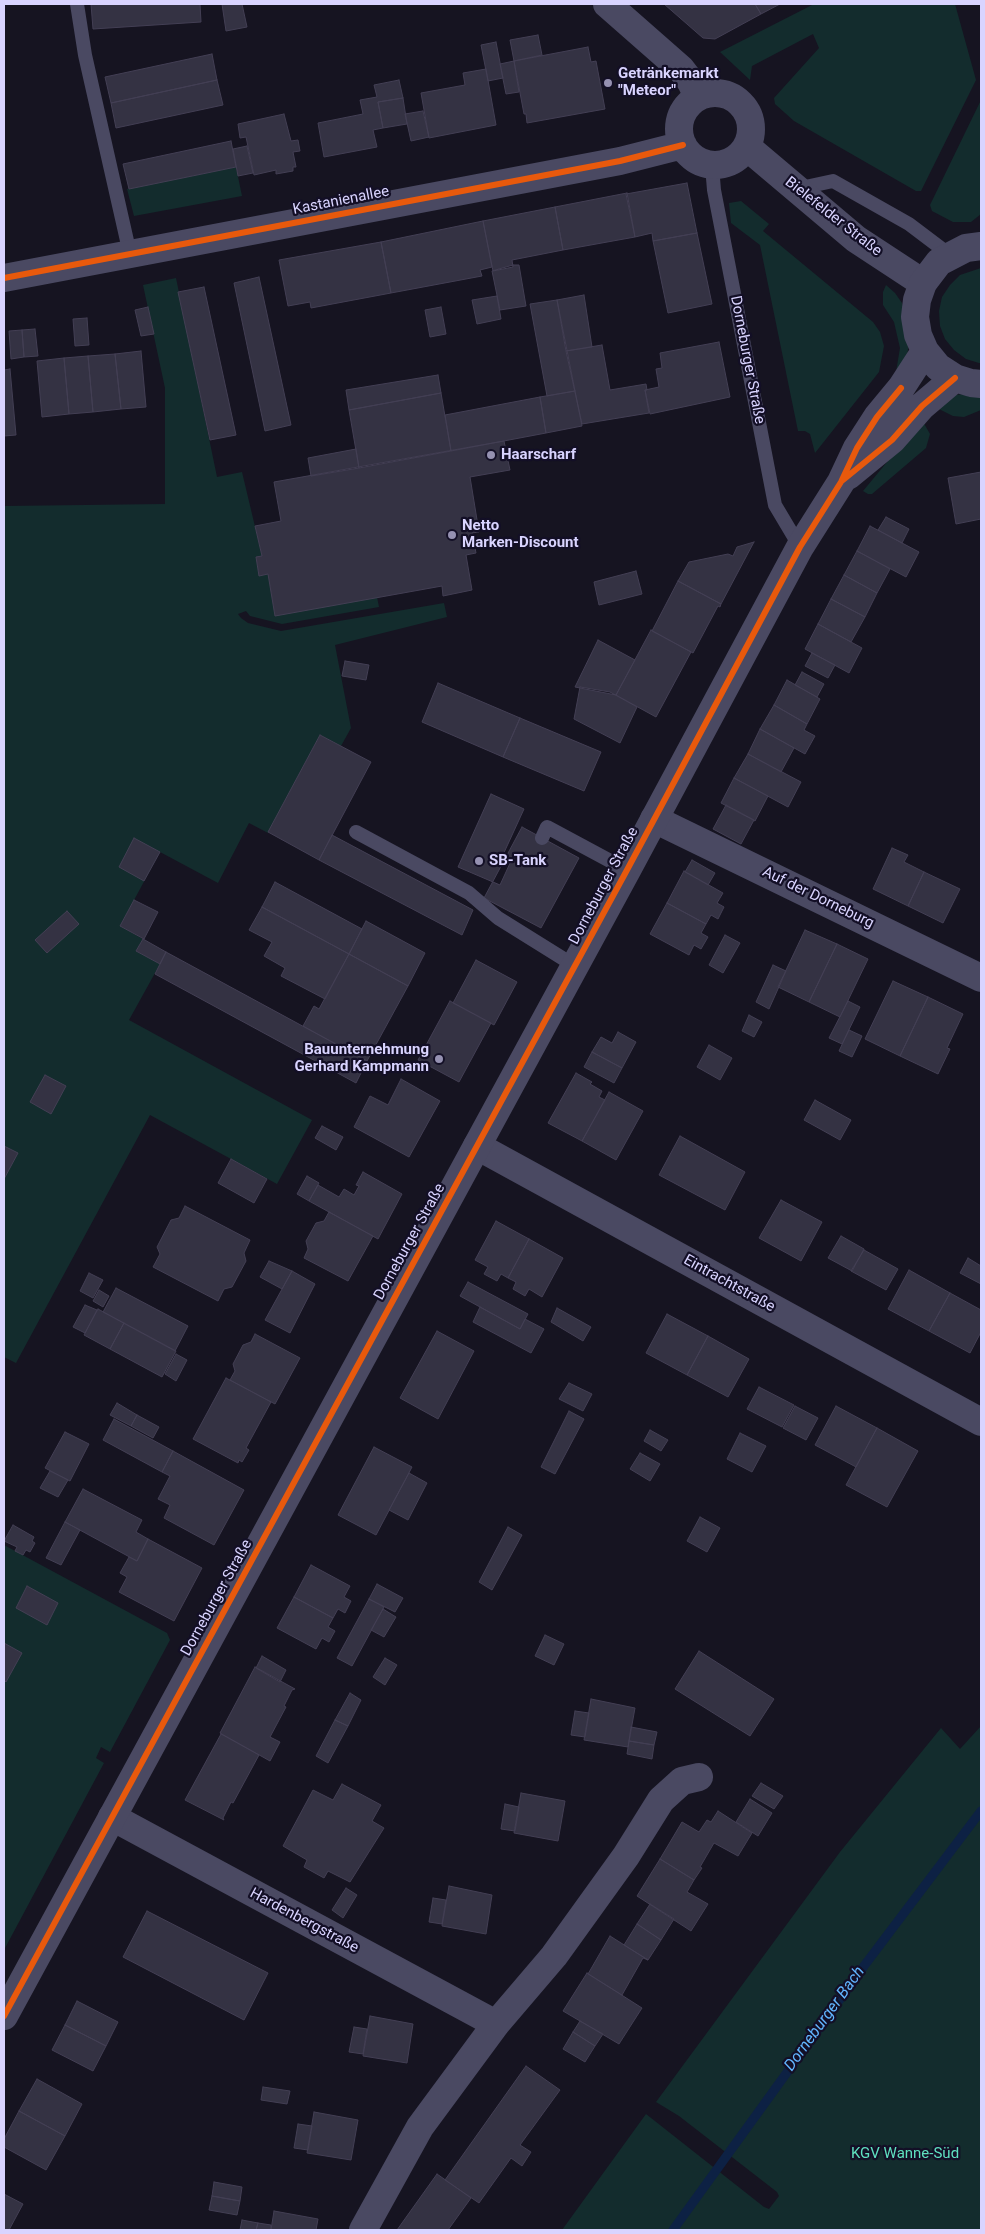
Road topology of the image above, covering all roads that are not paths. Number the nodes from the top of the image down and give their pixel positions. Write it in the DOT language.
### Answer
graph roads {
  1 [pos="77,4"];
  2 [pos="608,4"];
  3 [pos="698,97"];
  4 [pos="683,145"];
  5 [pos="747,147"];
  6 [pos="712,166"];
  7 [pos="796,189"];
  8 [pos="981,246"];
  9 [pos="130,254"];
  10 [pos="950,255"];
  11 [pos="4,278"];
  12 [pos="923,283"];
  13 [pos="926,351"];
  14 [pos="955,378"];
  15 [pos="981,384"];
  16 [pos="841,482"];
  17 [pos="800,547"];
  18 [pos="654,819"];
  19 [pos="356,832"];
  20 [pos="542,838"];
  21 [pos="627,870"];
  22 [pos="575,966"];
  23 [pos="981,978"];
  24 [pos="477,1146"];
  25 [pos="981,1422"];
  26 [pos="699,1777"];
  27 [pos="112,1817"];
  28 [pos="4,2016"];
  29 [pos="496,2024"];
  30 [pos="363,2230"];
  1 -- 9 [label="lane"];
  2 -- 3 [label="street"];
  3 -- 4 [label="street"];
  3 -- 5 [label="street"];
  4 -- 6 [label="street"];
  4 -- 9 [label="street, Kastanienallee"];
  5 -- 6 [label="street"];
  5 -- 7 [label="street, Bielefelder Straße"];
  6 -- 17 [label="lane, Dorneburger Straße"];
  7 -- 10 [label="lane"];
  7 -- 12 [label="street, Bielefelder Straße"];
  8 -- 10 [label="street"];
  9 -- 11 [label="street, Kastanienallee"];
  10 -- 12 [label="street"];
  12 -- 13 [label="street"];
  13 -- 14 [label="street"];
  13 -- 16 [label="street, Dorneburger Straße"];
  14 -- 15 [label="street"];
  14 -- 16 [label="street, Dorneburger Straße"];
  16 -- 17 [label="street, Dorneburger Straße"];
  17 -- 18 [label="street, Dorneburger Straße"];
  18 -- 21 [label="street, Dorneburger Straße"];
  18 -- 23 [label="street, Auf der Dorneburg"];
  19 -- 22 [label="lane"];
  20 -- 21 [label="lane"];
  21 -- 22 [label="street, Dorneburger Straße"];
  22 -- 24 [label="street, Dorneburger Straße"];
  24 -- 25 [label="street, Eintrachtstraße"];
  24 -- 27 [label="street, Dorneburger Straße"];
  26 -- 29 [label="street"];
  27 -- 28 [label="street, Dorneburger Straße"];
  27 -- 29 [label="street, Hardenbergstraße"];
  29 -- 30 [label="street"];
}
